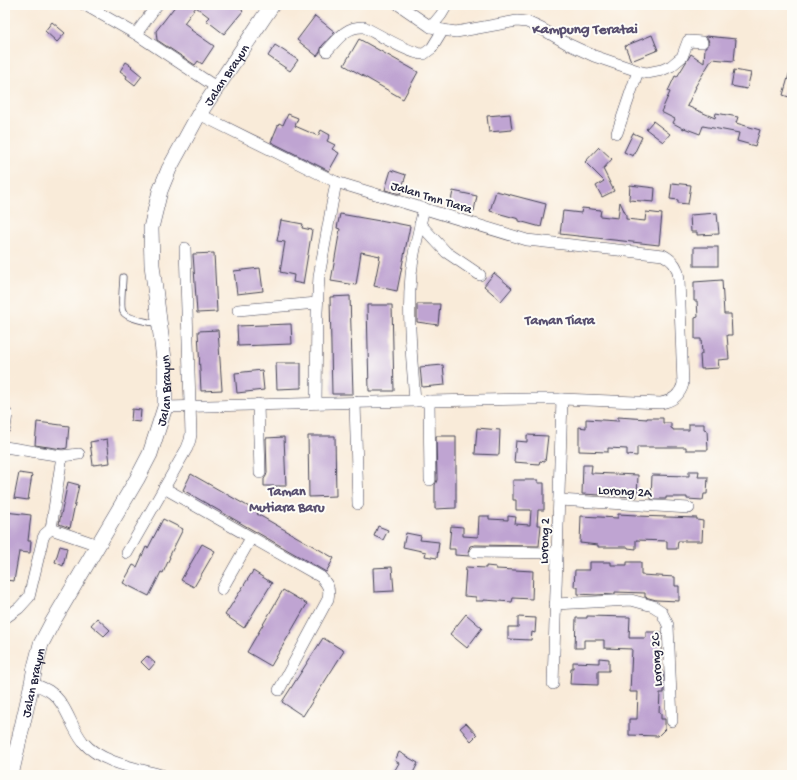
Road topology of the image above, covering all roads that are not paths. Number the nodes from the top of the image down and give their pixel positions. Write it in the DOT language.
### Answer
graph roads {
  1 [pos="85,5"];
  2 [pos="157,5"];
  3 [pos="272,5"];
  4 [pos="399,5"];
  5 [pos="447,5"];
  6 [pos="431,27"];
  7 [pos="443,30"];
  8 [pos="136,34"];
  9 [pos="702,42"];
  10 [pos="327,51"];
  11 [pos="638,71"];
  12 [pos="216,87"];
  13 [pos="199,114"];
  14 [pos="617,133"];
  15 [pos="336,182"];
  16 [pos="424,208"];
  17 [pos="420,224"];
  18 [pos="185,248"];
  19 [pos="480,275"];
  20 [pos="123,277"];
  21 [pos="317,303"];
  22 [pos="238,310"];
  23 [pos="160,324"];
  24 [pos="562,399"];
  25 [pos="416,401"];
  26 [pos="429,401"];
  27 [pos="355,402"];
  28 [pos="316,403"];
  29 [pos="258,404"];
  30 [pos="189,406"];
  31 [pos="164,407"];
  32 [pos="7,414"];
  33 [pos="5,428"];
  34 [pos="5,447"];
  35 [pos="79,454"];
  36 [pos="62,456"];
  37 [pos="260,473"];
  38 [pos="430,480"];
  39 [pos="164,488"];
  40 [pos="559,500"];
  41 [pos="358,504"];
  42 [pos="689,508"];
  43 [pos="51,529"];
  44 [pos="251,538"];
  45 [pos="98,545"];
  46 [pos="475,552"];
  47 [pos="127,553"];
  48 [pos="557,553"];
  49 [pos="222,589"];
  50 [pos="555,604"];
  51 [pos="5,618"];
  52 [pos="32,683"];
  53 [pos="553,684"];
  54 [pos="279,690"];
  55 [pos="672,721"];
  56 [pos="11,775"];
  57 [pos="162,775"];
  1 -- 8 [label="street"];
  2 -- 8 [label="street"];
  3 -- 12 [label="main road, Jalan Brayun"];
  4 -- 6 [label="street"];
  5 -- 6 [label="street"];
  6 -- 7 [label="street"];
  7 -- 10 [label="street"];
  7 -- 11 [label="street"];
  8 -- 12 [label="street"];
  9 -- 11 [label="street"];
  11 -- 14 [label="street"];
  12 -- 13 [label="main road, Jalan Brayun"];
  13 -- 15 [label="street, Jalan Tmn TIara"];
  13 -- 23 [label="main road, Jalan Brayun"];
  15 -- 16 [label="street, Jalan Tmn TIara"];
  15 -- 21 [label="street"];
  16 -- 17 [label="street"];
  16 -- 24 [label="street, Jalan Tmn TIara"];
  17 -- 19 [label="street"];
  17 -- 25 [label="street"];
  18 -- 30 [label="street"];
  20 -- 23 [label="lane"];
  21 -- 22 [label="street"];
  21 -- 28 [label="street"];
  23 -- 31 [label="main road, Jalan Brayun"];
  24 -- 26 [label="street"];
  24 -- 40 [label="street, Lorong 2"];
  25 -- 26 [label="street"];
  25 -- 27 [label="street"];
  26 -- 38 [label="street"];
  27 -- 28 [label="street"];
  27 -- 41 [label="street"];
  28 -- 29 [label="street"];
  29 -- 30 [label="street"];
  29 -- 37 [label="street"];
  30 -- 31 [label="street"];
  30 -- 39 [label="street"];
  31 -- 45 [label="main road, Jalan Brayun"];
  32 -- 33 [label="street"];
  34 -- 36 [label="street"];
  35 -- 36 [label="street"];
  36 -- 43 [label="street"];
  39 -- 44 [label="street"];
  39 -- 47 [label="street"];
  40 -- 42 [label="street, Lorong 2A"];
  40 -- 48 [label="street, Lorong 2"];
  43 -- 45 [label="street"];
  43 -- 51 [label="street"];
  44 -- 49 [label="street"];
  44 -- 54 [label="street"];
  45 -- 52 [label="main road, Jalan Brayun"];
  46 -- 48 [label="street"];
  48 -- 50 [label="street, Lorong 2"];
  50 -- 53 [label="street, Lorong 2"];
  50 -- 55 [label="street, Lorong 2C"];
  52 -- 56 [label="main road, Jalan Brayun"];
  52 -- 57 [label="street"];
}
